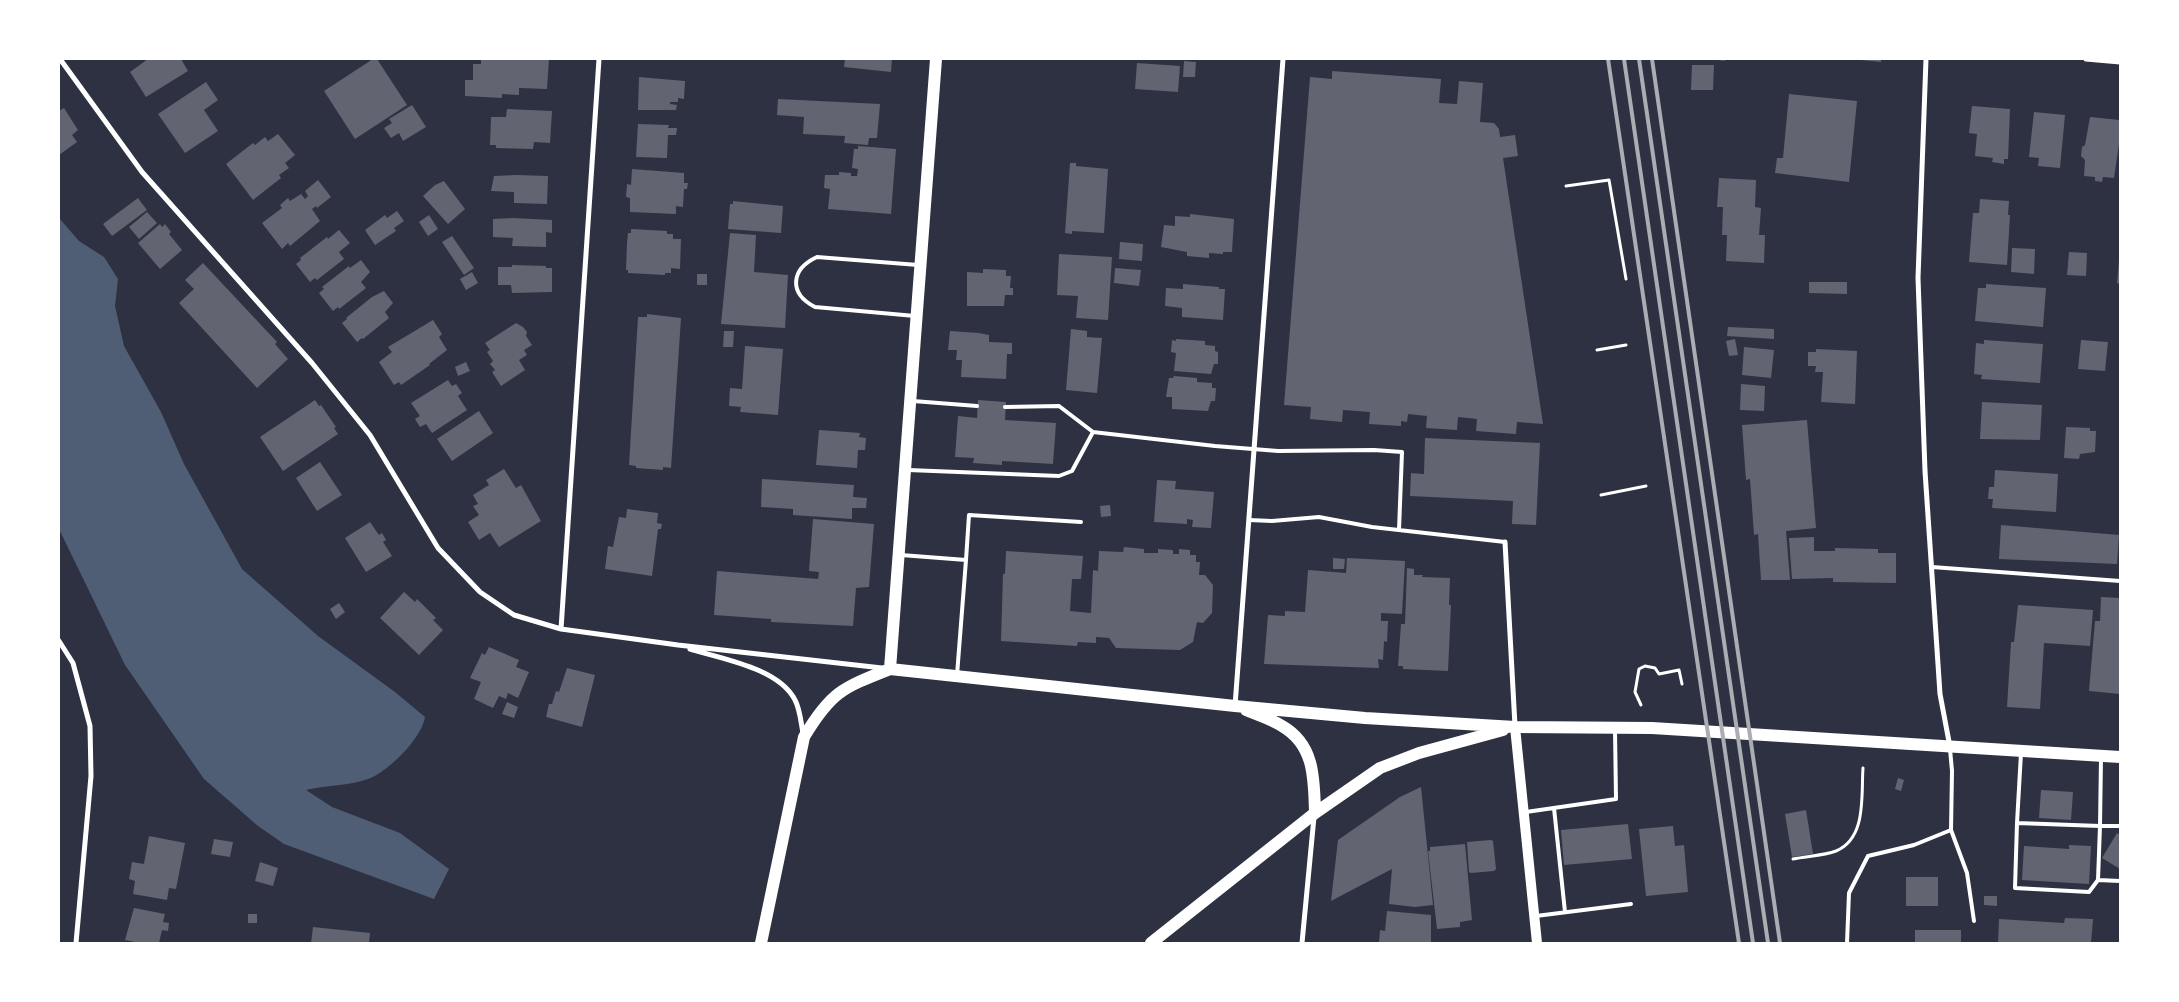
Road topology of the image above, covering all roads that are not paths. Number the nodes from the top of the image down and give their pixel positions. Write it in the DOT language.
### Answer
graph roads {
  1 [pos="60,59"];
  2 [pos="599,59"];
  3 [pos="936,59"];
  4 [pos="1283,59"];
  5 [pos="1926,59"];
  6 [pos="2086,59"];
  7 [pos="2120,62"];
  8 [pos="920,265"];
  9 [pos="917,316"];
  10 [pos="910,401"];
  11 [pos="977,406"];
  12 [pos="1006,407"];
  13 [pos="1094,432"];
  14 [pos="1254,448"];
  15 [pos="905,470"];
  16 [pos="1249,520"];
  17 [pos="1081,522"];
  18 [pos="1399,530"];
  19 [pos="1505,542"];
  20 [pos="899,554"];
  21 [pos="966,560"];
  22 [pos="1932,567"];
  23 [pos="2120,581"];
  24 [pos="561,629"];
  25 [pos="59,641"];
  26 [pos="678,645"];
  27 [pos="890,669"];
  28 [pos="957,676"];
  29 [pos="1235,706"];
  30 [pos="1515,727"];
  31 [pos="1614,728"];
  32 [pos="804,737"];
  33 [pos="1950,747"];
  34 [pos="2021,751"];
  35 [pos="2102,756"];
  36 [pos="2120,757"];
  37 [pos="1554,808"];
  38 [pos="1315,813"];
  39 [pos="1524,813"];
  40 [pos="2018,823"];
  41 [pos="2100,826"];
  42 [pos="2120,826"];
  43 [pos="1952,830"];
  44 [pos="2098,880"];
  45 [pos="2120,881"];
  46 [pos="1631,904"];
  47 [pos="1565,912"];
  48 [pos="1534,916"];
  49 [pos="1974,921"];
  50 [pos="76,943"];
  51 [pos="761,943"];
  52 [pos="1151,943"];
  53 [pos="1302,943"];
  54 [pos="1537,943"];
  55 [pos="1847,943"];
  1 -- 24 [label="street"];
  2 -- 24 [label="street"];
  3 -- 8 [label="main road"];
  4 -- 14 [label="street"];
  5 -- 22 [label="street"];
  6 -- 7 [label="street"];
  8 -- 9 [label="main road"];
  8 -- 9 [label="lane"];
  9 -- 10 [label="main road"];
  10 -- 11 [label="lane"];
  10 -- 15 [label="main road"];
  12 -- 13 [label="lane"];
  13 -- 14 [label="lane"];
  13 -- 15 [label="lane"];
  14 -- 16 [label="street"];
  14 -- 18 [label="lane"];
  15 -- 20 [label="main road"];
  16 -- 18 [label="lane"];
  16 -- 29 [label="street"];
  17 -- 21 [label="lane"];
  18 -- 19 [label="lane"];
  19 -- 30 [label="street"];
  20 -- 21 [label="lane"];
  20 -- 27 [label="main road"];
  21 -- 28 [label="lane"];
  22 -- 23 [label="lane"];
  22 -- 33 [label="street"];
  24 -- 26 [label="street"];
  25 -- 50 [label="street"];
  26 -- 27 [label="street"];
  26 -- 32 [label="street"];
  27 -- 28 [label="main road"];
  27 -- 32 [label="main road"];
  28 -- 29 [label="main road"];
  29 -- 30 [label="main road"];
  29 -- 38 [label="main road"];
  30 -- 31 [label="main road"];
  30 -- 38 [label="main road"];
  30 -- 39 [label="main road"];
  31 -- 33 [label="main road"];
  31 -- 37 [label="lane"];
  32 -- 51 [label="main road"];
  33 -- 34 [label="main road"];
  33 -- 43 [label="lane"];
  34 -- 35 [label="main road"];
  34 -- 40 [label="lane"];
  35 -- 36 [label="main road"];
  35 -- 41 [label="lane"];
  37 -- 39 [label="lane"];
  37 -- 47 [label="lane"];
  38 -- 52 [label="main road"];
  38 -- 53 [label="street"];
  39 -- 48 [label="main road"];
  40 -- 41 [label="lane"];
  40 -- 44 [label="lane"];
  41 -- 42 [label="lane"];
  41 -- 44 [label="lane"];
  43 -- 49 [label="lane"];
  43 -- 55 [label="lane"];
  44 -- 45 [label="lane"];
  46 -- 47 [label="lane"];
  47 -- 48 [label="lane"];
  48 -- 54 [label="main road"];
}
